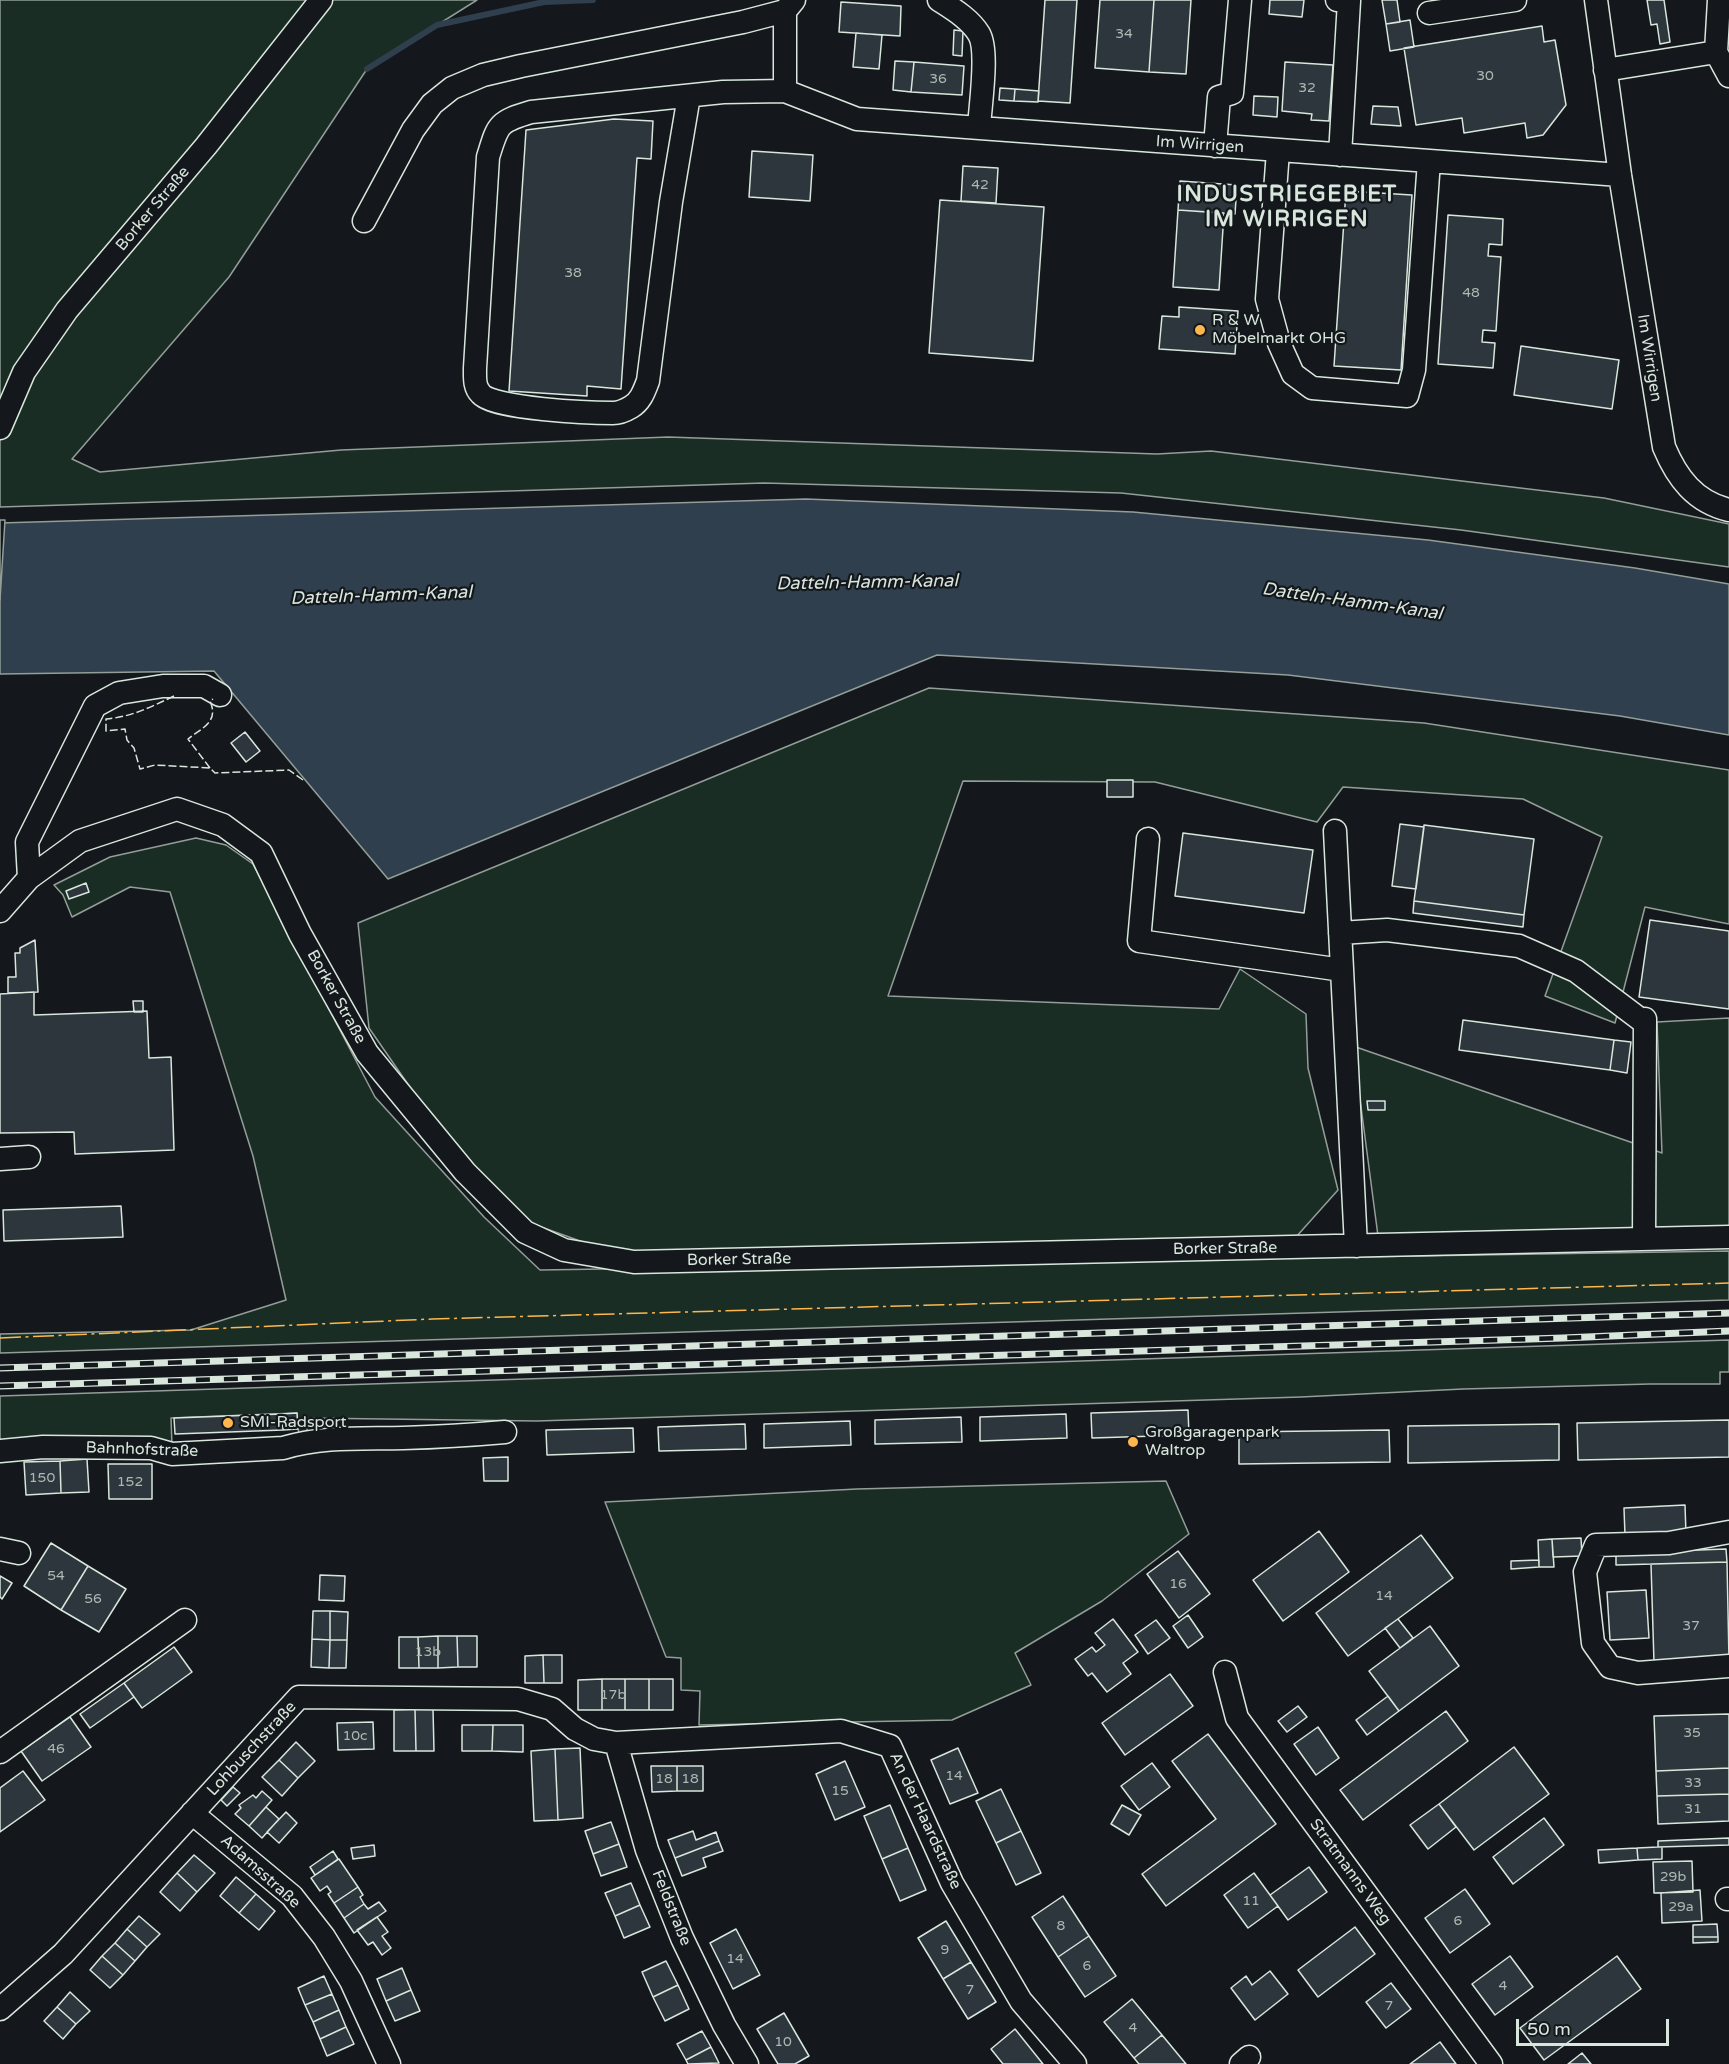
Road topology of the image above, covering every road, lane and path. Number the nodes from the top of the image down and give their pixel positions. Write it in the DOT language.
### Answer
graph roads {
  1 [pos="321,0"];
  2 [pos="939,0"];
  3 [pos="1240,0"];
  4 [pos="1337,0"];
  5 [pos="1515,0"];
  6 [pos="1596,0"];
  7 [pos="1719,0"];
  8 [pos="790,5"];
  9 [pos="1429,12"];
  10 [pos="1716,52"];
  11 [pos="1605,70"];
  12 [pos="1729,76"];
  13 [pos="785,92"];
  14 [pos="689,96"];
  15 [pos="979,128"];
  16 [pos="1215,146"];
  17 [pos="1278,151"];
  18 [pos="1340,155"];
  19 [pos="1429,161"];
  20 [pos="1620,175"];
  21 [pos="364,221"];
  22 [pos="0,428"];
  23 [pos="1729,510"];
  24 [pos="220,694"];
  25 [pos="1335,831"];
  26 [pos="1148,839"];
  27 [pos="29,878"];
  28 [pos="0,911"];
  29 [pos="1340,933"];
  30 [pos="1342,970"];
  31 [pos="29,1157"];
  32 [pos="0,1159"];
  33 [pos="1729,1237"];
  34 [pos="1644,1239"];
  35 [pos="1356,1246"];
  36 [pos="505,1432"];
  37 [pos="0,1451"];
  38 [pos="1729,1532"];
  39 [pos="185,1620"];
  40 [pos="1729,1666"];
  41 [pos="1225,1672"];
  42 [pos="616,1743"];
  43 [pos="0,1752"];
  44 [pos="192,1812"];
  45 [pos="0,2008"];
  46 [pos="389,2064"];
  47 [pos="747,2064"];
  48 [pos="1075,2064"];
  49 [pos="1491,2064"];
  1 -- 22 [label="street, Borker Straße"];
  2 -- 15 [label="street"];
  3 -- 16 [label="street"];
  4 -- 18 [label="street"];
  5 -- 9 [label="street"];
  6 -- 11 [label="street, Im Wirrigen"];
  7 -- 10 [label="street"];
  8 -- 13 [label="street"];
  8 -- 21 [label="street"];
  10 -- 11 [label="street"];
  10 -- 12 [label="street"];
  11 -- 20 [label="street, Im Wirrigen"];
  13 -- 14 [label="street"];
  13 -- 15 [label="street, Im Wirrigen"];
  14 -- 14 [label="street"];
  15 -- 16 [label="street, Im Wirrigen"];
  16 -- 17 [label="street, Im Wirrigen"];
  17 -- 18 [label="street, Im Wirrigen"];
  17 -- 19 [label="street"];
  18 -- 19 [label="street, Im Wirrigen"];
  19 -- 20 [label="street, Im Wirrigen"];
  20 -- 23 [label="street, Im Wirrigen"];
  24 -- 27 [label="street"];
  25 -- 29 [label="street"];
  26 -- 30 [label="street"];
  27 -- 28 [label="street, Borker Straße"];
  27 -- 35 [label="street, Borker Straße"];
  29 -- 30 [label="street"];
  29 -- 34 [label="street"];
  30 -- 35 [label="street"];
  31 -- 32 [label="street"];
  33 -- 34 [label="street, Borker Straße"];
  34 -- 35 [label="street, Borker Straße"];
  36 -- 37 [label="street, Bahnhofstraße"];
  38 -- 40 [label="street"];
  39 -- 43 [label="street"];
  41 -- 49 [label="street, Stratmanns Weg"];
  42 -- 44 [label="street, Lohbuschstraße"];
  42 -- 47 [label="street, Feldstraße"];
  42 -- 48 [label="street, An der Haardstraße"];
  44 -- 45 [label="street, Lohbuschstraße"];
  44 -- 46 [label="street, Adamsstraße"];
}
